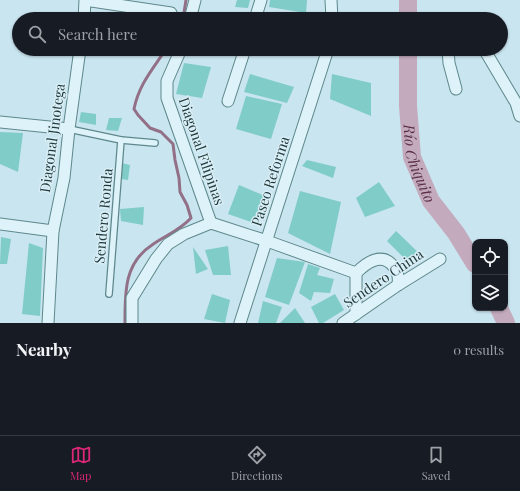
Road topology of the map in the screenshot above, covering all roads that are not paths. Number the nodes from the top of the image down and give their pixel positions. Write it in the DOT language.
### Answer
graph roads {
  1 [pos="85,0"];
  2 [pos="195,0"];
  3 [pos="261,0"];
  4 [pos="334,0"];
  5 [pos="84,12"];
  6 [pos="164,12"];
  7 [pos="192,12"];
  8 [pos="257,12"];
  9 [pos="333,12"];
  10 [pos="79,56"];
  11 [pos="178,56"];
  12 [pos="243,56"];
  13 [pos="326,56"];
  14 [pos="448,56"];
  15 [pos="488,56"];
  16 [pos="456,90"];
  17 [pos="228,101"];
  18 [pos="520,116"];
  19 [pos="0,122"];
  20 [pos="69,129"];
  21 [pos="121,140"];
  22 [pos="155,143"];
  23 [pos="211,223"];
  24 [pos="0,224"];
  25 [pos="53,231"];
  26 [pos="266,241"];
  27 [pos="440,259"];
  28 [pos="356,273"];
  29 [pos="398,285"];
  30 [pos="109,294"];
  31 [pos="356,314"];
  32 [pos="48,323"];
  33 [pos="132,323"];
  34 [pos="240,323"];
  35 [pos="344,323"];
  1 -- 5 [label="street"];
  1 -- 6 [label="street"];
  2 -- 7 [label="street"];
  3 -- 8 [label="street"];
  4 -- 9 [label="street"];
  10 -- 20 [label="street, Diagonal Jinotega"];
  11 -- 23 [label="street, Diagonal Filipinas"];
  12 -- 17 [label="street"];
  13 -- 26 [label="street, Paseo Reforma"];
  14 -- 16 [label="street"];
  15 -- 18 [label="street"];
  19 -- 20 [label="street"];
  20 -- 21 [label="lane"];
  20 -- 25 [label="street, Diagonal Jinotega"];
  21 -- 22 [label="lane"];
  21 -- 30 [label="lane, Sendero Ronda"];
  23 -- 26 [label="street"];
  23 -- 33 [label="street, Diagonal Filipinas"];
  24 -- 25 [label="street"];
  25 -- 32 [label="street, Diagonal Jinotega"];
  26 -- 28 [label="street"];
  26 -- 34 [label="street, Paseo Reforma"];
  27 -- 29 [label="street, Sendero China"];
  28 -- 29 [label="street"];
  28 -- 31 [label="street"];
  29 -- 31 [label="street, Sendero China"];
  31 -- 35 [label="street, Sendero China"];
}
